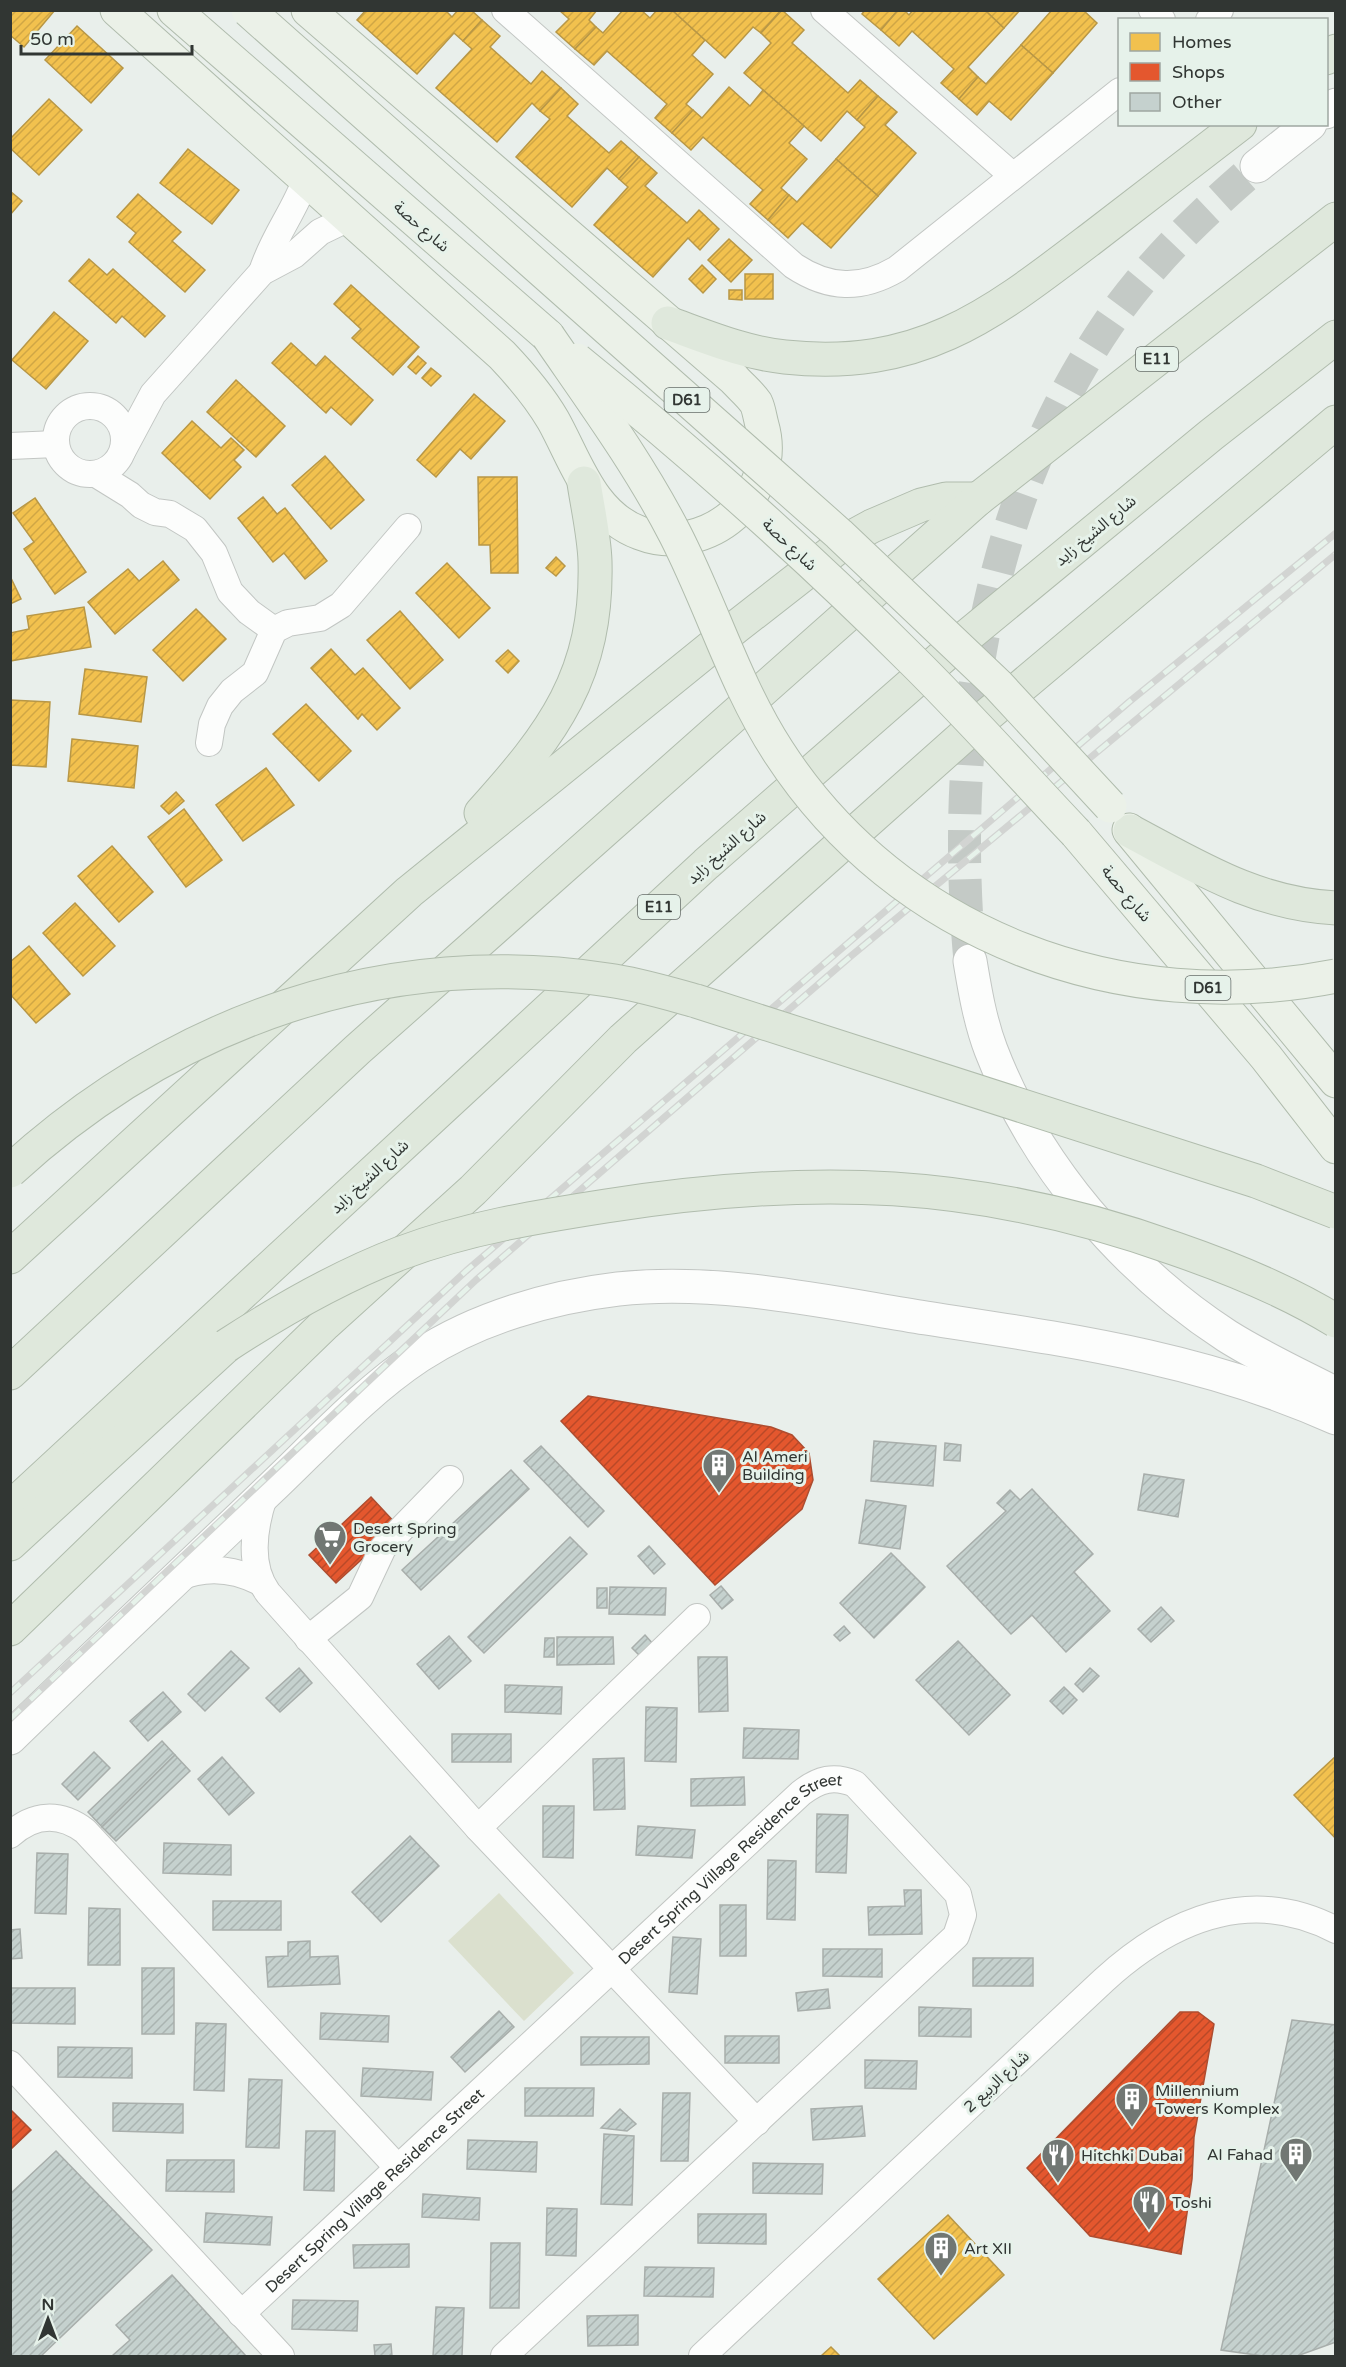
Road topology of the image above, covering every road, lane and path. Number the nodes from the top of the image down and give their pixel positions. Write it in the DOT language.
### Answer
graph roads {
  1 [pos="117,10"];
  2 [pos="174,10"];
  3 [pos="248,10"];
  4 [pos="308,10"];
  5 [pos="505,10"];
  6 [pos="824,10"];
  7 [pos="1118,92"];
  8 [pos="1237,126"];
  9 [pos="1307,126"];
  10 [pos="1257,166"];
  11 [pos="1013,176"];
  12 [pos="306,179"];
  13 [pos="349,218"];
  14 [pos="1335,219"];
  15 [pos="262,272"];
  16 [pos="668,323"];
  17 [pos="548,336"];
  18 [pos="1335,337"];
  19 [pos="153,394"];
  20 [pos="101,408"];
  21 [pos="1335,422"];
  22 [pos="56,444"];
  23 [pos="10,446"];
  24 [pos="1335,448"];
  25 [pos="121,454"];
  26 [pos="96,474"];
  27 [pos="584,483"];
  28 [pos="130,495"];
  29 [pos="978,499"];
  30 [pos="408,527"];
  31 [pos="1103,619"];
  32 [pos="274,630"];
  33 [pos="209,743"];
  34 [pos="1130,831"];
  35 [pos="409,892"];
  36 [pos="1335,908"];
  37 [pos="970,961"];
  38 [pos="1335,976"];
  39 [pos="1335,1081"];
  40 [pos="1335,1147"];
  41 [pos="10,1171"];
  42 [pos="1335,1212"];
  43 [pos="10,1257"];
  44 [pos="1335,1321"];
  45 [pos="10,1373"];
  46 [pos="1335,1394"];
  47 [pos="1335,1418"];
  48 [pos="178,1464"];
  49 [pos="450,1479"];
  50 [pos="265,1494"];
  51 [pos="10,1508"];
  52 [pos="10,1544"];
  53 [pos="174,1579"];
  54 [pos="264,1587"];
  55 [pos="10,1599"];
  56 [pos="697,1617"];
  57 [pos="10,1629"];
  58 [pos="308,1639"];
  59 [pos="10,1738"];
  60 [pos="478,1828"];
  61 [pos="10,1835"];
  62 [pos="1335,1930"];
  63 [pos="612,1969"];
  64 [pos="10,2064"];
  65 [pos="757,2122"];
  66 [pos="398,2168"];
  67 [pos="241,2314"];
  68 [pos="281,2356"];
  69 [pos="504,2356"];
  70 [pos="702,2356"];
  1 -- 12 [label="main road"];
  2 -- 17 [label="main road, شارع حصة / D61"];
  3 -- 34 [label="main road, D61, bridge"];
  4 -- 16 [label="main road"];
  5 -- 11 [label="street"];
  6 -- 11 [label="street"];
  7 -- 11 [label="street"];
  8 -- 16 [label="highway"];
  9 -- 10 [label="main road"];
  12 -- 13 [label="main road"];
  12 -- 15 [label="street"];
  13 -- 15 [label="street"];
  13 -- 27 [label="main road"];
  14 -- 29 [label="highway, E11"];
  15 -- 19 [label="street"];
  16 -- 27 [label="main road"];
  17 -- 38 [label="main road, bridge"];
  17 -- 40 [label="main road, شارع حصة / D61, bridge"];
  18 -- 51 [label="highway, شارع الشيخ زايد / E11"];
  19 -- 20 [label="street"];
  19 -- 25 [label="street"];
  20 -- 22 [label="street"];
  20 -- 25 [label="street"];
  21 -- 31 [label="highway"];
  22 -- 23 [label="street"];
  22 -- 26 [label="street"];
  24 -- 31 [label="highway"];
  25 -- 26 [label="street"];
  25 -- 28 [label="street"];
  26 -- 28 [label="street"];
  27 -- 35 [label="highway"];
  28 -- 32 [label="street"];
  29 -- 35 [label="highway"];
  29 -- 45 [label="highway, E11"];
  30 -- 32 [label="street"];
  31 -- 48 [label="highway"];
  32 -- 33 [label="street"];
  34 -- 36 [label="highway"];
  34 -- 39 [label="main road, D61"];
  35 -- 43 [label="highway"];
  37 -- 46 [label="main road"];
  41 -- 42 [label="highway, bridge"];
  44 -- 52 [label="highway, bridge"];
  47 -- 50 [label="main road"];
  48 -- 55 [label="highway"];
  48 -- 57 [label="highway"];
  49 -- 58 [label="street"];
  50 -- 53 [label="main road"];
  50 -- 54 [label="street"];
  53 -- 54 [label="street, Desert Spring Village Residence Street"];
  53 -- 59 [label="main road"];
  54 -- 58 [label="street, Desert Spring Village Residence Street"];
  56 -- 60 [label="street"];
  58 -- 60 [label="street, Desert Spring Village Residence Street"];
  60 -- 63 [label="street, Desert Spring Village Residence Street"];
  61 -- 66 [label="street"];
  62 -- 70 [label="street, شارع الربيع 2"];
  63 -- 65 [label="street, Desert Spring Village Residence Street"];
  63 -- 65 [label="street, Desert Spring Village Residence Street"];
  63 -- 66 [label="street, Desert Spring Village Residence Street"];
  64 -- 67 [label="street"];
  65 -- 69 [label="street, Desert Spring Village Residence Street"];
  66 -- 67 [label="street, Desert Spring Village Residence Street"];
  67 -- 68 [label="street"];
}
